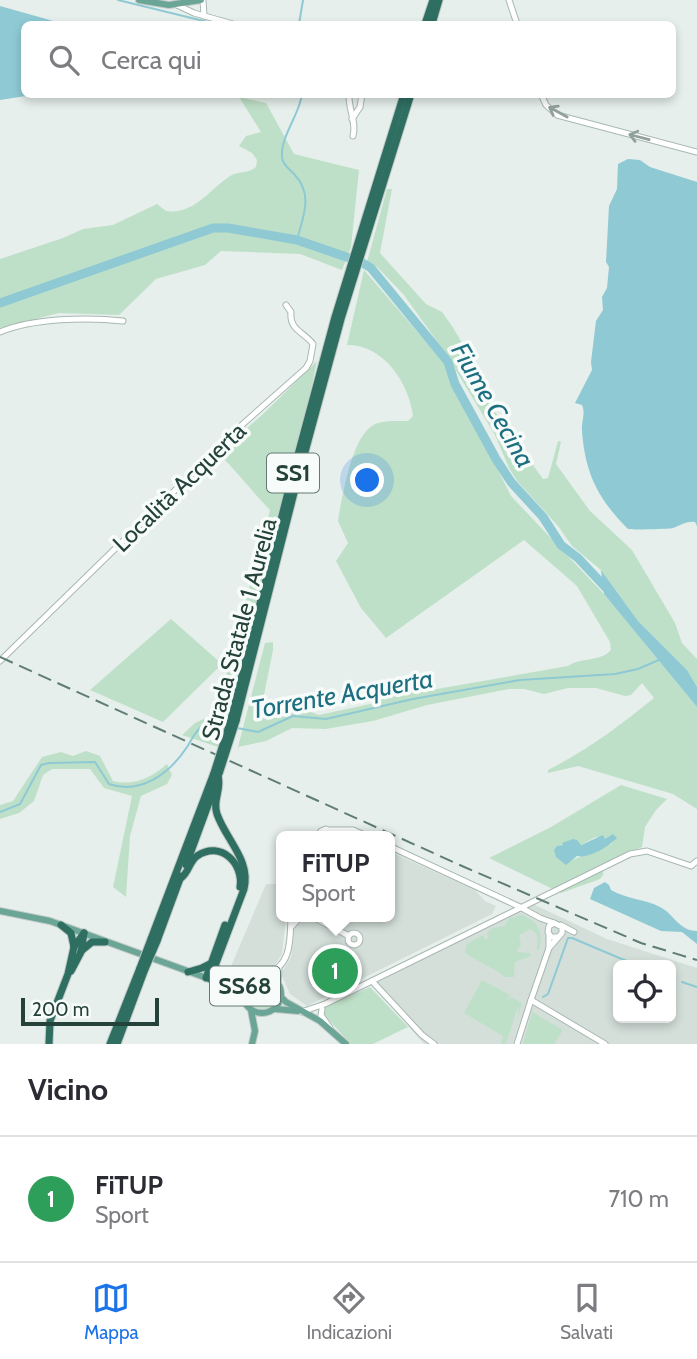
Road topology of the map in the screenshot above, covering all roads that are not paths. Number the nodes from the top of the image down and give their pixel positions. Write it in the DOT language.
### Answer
graph roads {
  1 [pos="139,0"];
  2 [pos="202,0"];
  3 [pos="433,0"];
  4 [pos="439,0"];
  5 [pos="509,0"];
  6 [pos="177,5"];
  7 [pos="204,16"];
  8 [pos="222,21"];
  9 [pos="426,21"];
  10 [pos="433,21"];
  11 [pos="516,21"];
  12 [pos="349,98"];
  13 [pos="361,98"];
  14 [pos="403,98"];
  15 [pos="410,98"];
  16 [pos="543,98"];
  17 [pos="352,119"];
  18 [pos="353,136"];
  19 [pos="697,152"];
  20 [pos="366,227"];
  21 [pos="286,305"];
  22 [pos="123,321"];
  23 [pos="0,332"];
  24 [pos="0,661"];
  25 [pos="217,774"];
  26 [pos="395,849"];
  27 [pos="697,861"];
  28 [pos="181,878"];
  29 [pos="520,907"];
  30 [pos="0,911"];
  31 [pos="540,918"];
  32 [pos="291,922"];
  33 [pos="294,922"];
  34 [pos="322,922"];
  35 [pos="557,924"];
  36 [pos="61,925"];
  37 [pos="290,929"];
  38 [pos="548,932"];
  39 [pos="84,933"];
  40 [pos="560,935"];
  41 [pos="349,936"];
  42 [pos="154,940"];
  43 [pos="105,942"];
  44 [pos="549,948"];
  45 [pos="77,950"];
  46 [pos="213,964"];
  47 [pos="142,969"];
  48 [pos="279,969"];
  49 [pos="188,972"];
  50 [pos="265,975"];
  51 [pos="208,978"];
  52 [pos="372,981"];
  53 [pos="248,982"];
  54 [pos="278,984"];
  55 [pos="226,985"];
  56 [pos="281,997"];
  57 [pos="244,1000"];
  58 [pos="531,1000"];
  59 [pos="321,1007"];
  60 [pos="275,1009"];
  61 [pos="251,1010"];
  62 [pos="302,1012"];
  63 [pos="266,1013"];
  64 [pos="313,1017"];
  65 [pos="330,1028"];
  66 [pos="254,1031"];
  67 [pos="50,1043"];
  68 [pos="108,1044"];
  69 [pos="117,1044"];
  70 [pos="252,1044"];
  71 [pos="346,1044"];
  72 [pos="434,1044"];
  73 [pos="517,1044"];
  74 [pos="605,1044"];
  1 -- 6 [label="main road"];
  2 -- 6 [label="main road"];
  2 -- 7 [label="street"];
  3 -- 9 [label="highway"];
  4 -- 10 [label="highway"];
  5 -- 11 [label="street"];
  6 -- 7 [label="street"];
  7 -- 8 [label="street"];
  12 -- 17 [label="street"];
  13 -- 17 [label="street"];
  14 -- 20 [label="highway, Strada Statale 1 Aurelia / SS1"];
  15 -- 20 [label="highway, Strada Statale 1 Aurelia / SS1"];
  19 -- 16 [label="street, one-way"];
  17 -- 18 [label="street"];
  20 -- 25 [label="highway, Strada Statale 1 Aurelia / SS1, bridge"];
  21 -- 24 [label="street, Località Acquerta"];
  22 -- 23 [label="street"];
  25 -- 28 [label="highway, Strada Statale 1 Aurelia / SS1"];
  25 -- 42 [label="highway, Strada Statale 1 Aurelia / SS1"];
  25 -- 46 [label="highway"];
  26 -- 29 [label="street"];
  27 -- 29 [label="street"];
  28 -- 42 [label="highway, Strada Statale 1 Aurelia / SS1"];
  28 -- 46 [label="highway, SS1"];
  29 -- 31 [label="street"];
  29 -- 52 [label="street"];
  30 -- 36 [label="main road, SS68"];
  31 -- 35 [label="street"];
  31 -- 38 [label="street"];
  32 -- 37 [label="street"];
  33 -- 37 [label="street"];
  34 -- 41 [label="street"];
  35 -- 38 [label="street"];
  35 -- 40 [label="street"];
  35 -- 40 [label="street"];
  36 -- 39 [label="main road, SS68"];
  36 -- 45 [label="highway"];
  37 -- 48 [label="street"];
  38 -- 40 [label="street"];
  38 -- 44 [label="street"];
  39 -- 43 [label="main road, SS68"];
  39 -- 45 [label="highway"];
  40 -- 44 [label="street"];
  42 -- 47 [label="highway, Strada Statale 1 Aurelia / SS1, bridge"];
  43 -- 45 [label="highway"];
  43 -- 49 [label="main road, SS68"];
  44 -- 58 [label="street"];
  45 -- 67 [label="highway"];
  46 -- 49 [label="highway"];
  46 -- 51 [label="highway"];
  46 -- 55 [label="highway"];
  47 -- 68 [label="highway, Strada Statale 1 Aurelia / SS1"];
  47 -- 69 [label="highway, Strada Statale 1 Aurelia"];
  48 -- 50 [label="street"];
  48 -- 54 [label="street"];
  49 -- 51 [label="main road, SS68"];
  50 -- 53 [label="main road, SS68"];
  50 -- 54 [label="main road, SS68"];
  51 -- 55 [label="main road, SS68"];
  52 -- 59 [label="street"];
  52 -- 72 [label="street"];
  53 -- 55 [label="main road, SS68"];
  53 -- 57 [label="main road, SS68"];
  54 -- 56 [label="main road, SS68"];
  55 -- 57 [label="main road, SS68"];
  56 -- 60 [label="main road, SS68"];
  56 -- 62 [label="main road, SS68"];
  57 -- 61 [label="main road, SS68"];
  58 -- 73 [label="street"];
  58 -- 74 [label="street"];
  59 -- 62 [label="street"];
  59 -- 64 [label="street"];
  59 -- 65 [label="street"];
  60 -- 62 [label="main road, SS68"];
  60 -- 63 [label="main road, SS68"];
  61 -- 63 [label="main road, SS68"];
  61 -- 66 [label="main road"];
  62 -- 64 [label="main road, SS68"];
  63 -- 66 [label="main road"];
  64 -- 65 [label="main road, SS68"];
  65 -- 71 [label="main road, SS68"];
  66 -- 70 [label="main road"];
}
